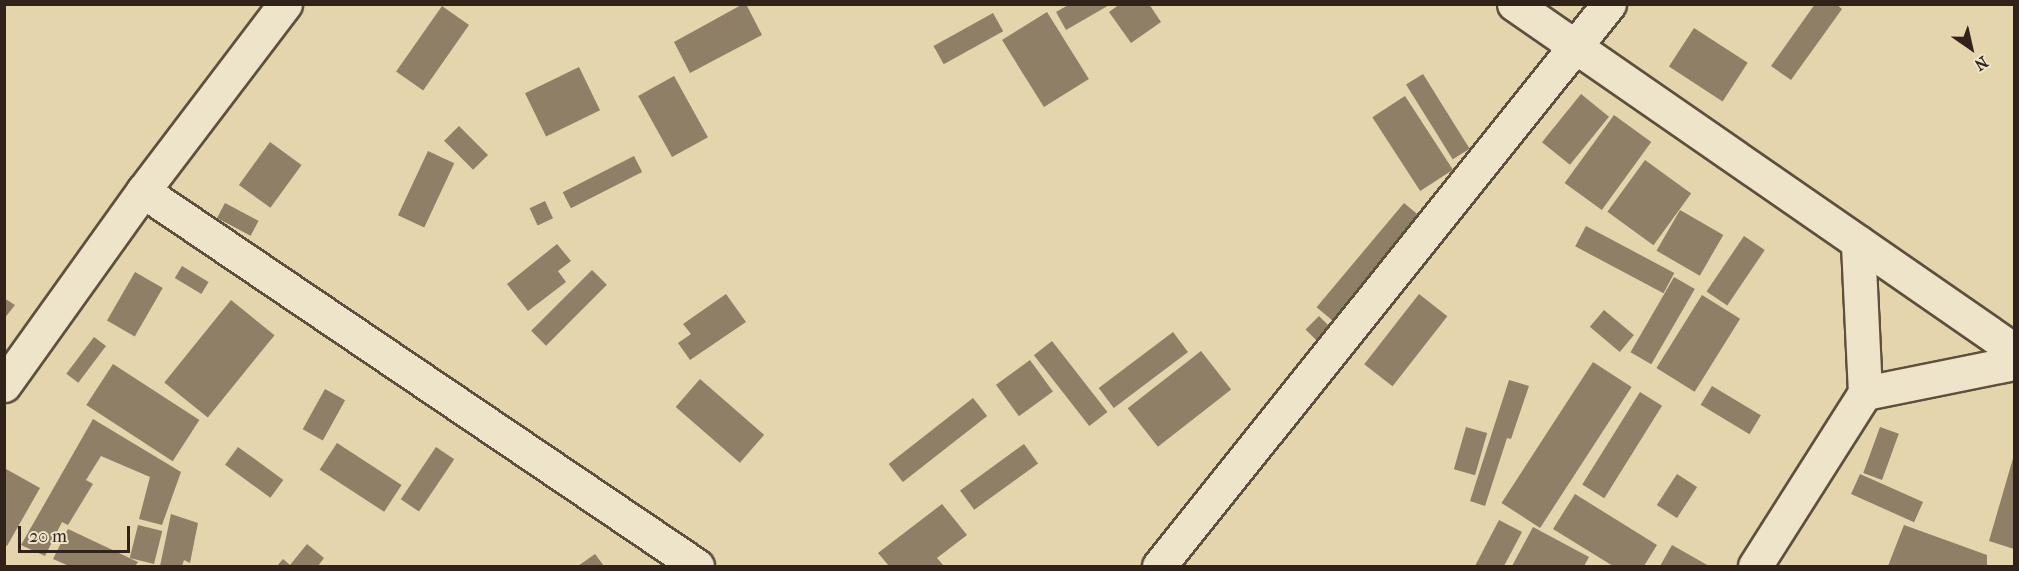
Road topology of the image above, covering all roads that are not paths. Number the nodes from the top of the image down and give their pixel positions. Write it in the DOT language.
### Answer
graph roads {
  1 [pos="285,4"];
  2 [pos="1515,4"];
  3 [pos="1609,4"];
  4 [pos="1576,48"];
  5 [pos="143,191"];
  6 [pos="1858,242"];
  7 [pos="2014,350"];
  8 [pos="2014,363"];
  9 [pos="4,385"];
  10 [pos="1865,393"];
  11 [pos="698,567"];
  12 [pos="1159,567"];
  13 [pos="1755,567"];
  1 -- 5 [label="street"];
  2 -- 4 [label="street"];
  3 -- 4 [label="street"];
  4 -- 6 [label="street"];
  4 -- 12 [label="street"];
  5 -- 9 [label="street"];
  5 -- 11 [label="street"];
  6 -- 7 [label="street"];
  6 -- 10 [label="street"];
  8 -- 10 [label="street"];
  10 -- 13 [label="street"];
}
